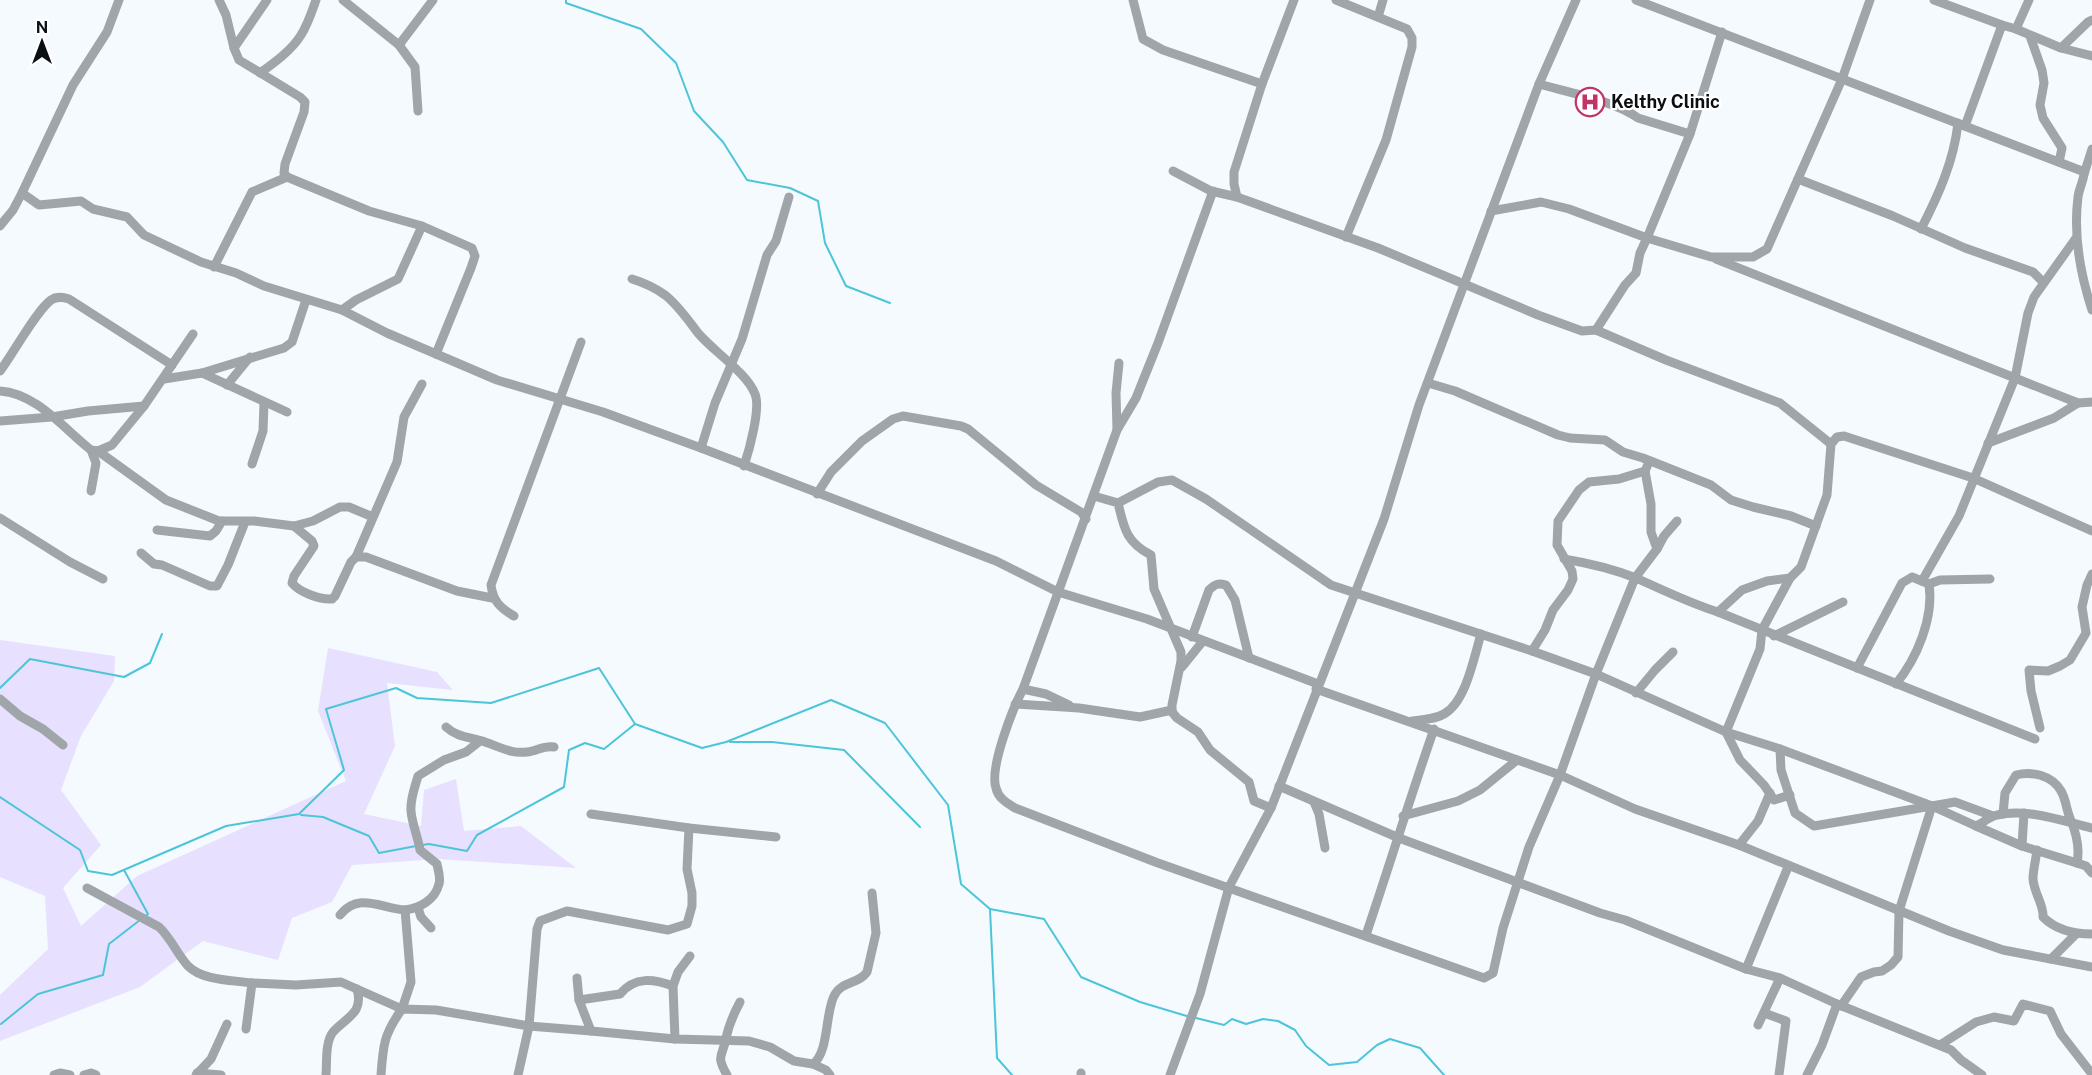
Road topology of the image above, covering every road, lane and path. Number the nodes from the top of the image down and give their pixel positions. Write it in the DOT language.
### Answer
graph roads {
  1 [pos="119,0"];
  2 [pos="219,0"];
  3 [pos="267,0"];
  4 [pos="316,0"];
  5 [pos="343,0"];
  6 [pos="433,0"];
  7 [pos="1133,0"];
  8 [pos="1294,0"];
  9 [pos="1336,0"];
  10 [pos="1383,0"];
  11 [pos="1576,0"];
  12 [pos="1636,0"];
  13 [pos="1870,0"];
  14 [pos="1934,0"];
  15 [pos="2029,0"];
  16 [pos="1378,17"];
  17 [pos="2092,21"];
  18 [pos="2002,25"];
  19 [pos="2016,29"];
  20 [pos="1722,32"];
  21 [pos="2030,36"];
  22 [pos="399,45"];
  23 [pos="234,48"];
  24 [pos="2061,48"];
  25 [pos="2092,56"];
  26 [pos="260,73"];
  27 [pos="1842,79"];
  28 [pos="1262,84"];
  29 [pos="1539,84"];
  30 [pos="418,111"];
  31 [pos="1961,124"];
  32 [pos="1690,135"];
  33 [pos="2092,149"];
  34 [pos="2059,162"];
  35 [pos="1173,171"];
  36 [pos="287,177"];
  37 [pos="2086,177"];
  38 [pos="1798,179"];
  39 [pos="1213,191"];
  40 [pos="22,193"];
  41 [pos="1237,196"];
  42 [pos="789,197"];
  43 [pos="1491,211"];
  44 [pos="0,226"];
  45 [pos="422,226"];
  46 [pos="1921,230"];
  47 [pos="1346,237"];
  48 [pos="1647,238"];
  49 [pos="2076,238"];
  50 [pos="1710,257"];
  51 [pos="214,267"];
  52 [pos="632,279"];
  53 [pos="2043,282"];
  54 [pos="1465,283"];
  55 [pos="306,300"];
  56 [pos="342,310"];
  57 [pos="2092,310"];
  58 [pos="1596,330"];
  59 [pos="193,334"];
  60 [pos="581,342"];
  61 [pos="436,354"];
  62 [pos="250,357"];
  63 [pos="1119,363"];
  64 [pos="172,365"];
  65 [pos="731,365"];
  66 [pos="0,371"];
  67 [pos="201,373"];
  68 [pos="2015,378"];
  69 [pos="164,379"];
  70 [pos="1428,383"];
  71 [pos="422,384"];
  72 [pos="227,385"];
  73 [pos="0,391"];
  74 [pos="558,400"];
  75 [pos="2092,402"];
  76 [pos="264,403"];
  77 [pos="2078,403"];
  78 [pos="144,406"];
  79 [pos="287,412"];
  80 [pos="52,417"];
  81 [pos="0,420"];
  82 [pos="1117,430"];
  83 [pos="1988,443"];
  84 [pos="1831,444"];
  85 [pos="701,448"];
  86 [pos="95,451"];
  87 [pos="252,464"];
  88 [pos="744,466"];
  89 [pos="1647,466"];
  90 [pos="1973,478"];
  91 [pos="91,491"];
  92 [pos="817,494"];
  93 [pos="1094,496"];
  94 [pos="1118,503"];
  95 [pos="373,517"];
  96 [pos="0,518"];
  97 [pos="1086,519"];
  98 [pos="222,521"];
  99 [pos="1677,521"];
  100 [pos="244,522"];
  101 [pos="294,526"];
  102 [pos="1816,526"];
  103 [pos="157,530"];
  104 [pos="2092,531"];
  105 [pos="1657,549"];
  106 [pos="141,553"];
  107 [pos="356,557"];
  108 [pos="1564,559"];
  109 [pos="2092,574"];
  110 [pos="1635,578"];
  111 [pos="1790,578"];
  112 [pos="103,579"];
  113 [pos="1990,579"];
  114 [pos="1926,583"];
  115 [pos="1058,592"];
  116 [pos="1354,594"];
  117 [pos="492,598"];
  118 [pos="1843,602"];
  119 [pos="1718,612"];
  120 [pos="514,616"];
  121 [pos="1170,629"];
  122 [pos="1762,630"];
  123 [pos="1481,634"];
  124 [pos="1774,636"];
  125 [pos="1192,637"];
  126 [pos="1203,641"];
  127 [pos="1532,651"];
  128 [pos="1673,652"];
  129 [pos="1249,658"];
  130 [pos="1857,668"];
  131 [pos="1179,670"];
  132 [pos="1596,674"];
  133 [pos="1896,684"];
  134 [pos="1317,686"];
  135 [pos="1023,689"];
  136 [pos="1636,693"];
  137 [pos="1,699"];
  138 [pos="1016,704"];
  139 [pos="1079,708"];
  140 [pos="1172,710"];
  141 [pos="1410,721"];
  142 [pos="446,727"];
  143 [pos="2040,728"];
  144 [pos="1434,729"];
  145 [pos="1726,732"];
  146 [pos="2035,738"];
  147 [pos="480,741"];
  148 [pos="63,745"];
  149 [pos="554,747"];
  150 [pos="1780,749"];
  151 [pos="1518,760"];
  152 [pos="1560,775"];
  153 [pos="1279,786"];
  154 [pos="1770,794"];
  155 [pos="1790,795"];
  156 [pos="1314,802"];
  157 [pos="1932,806"];
  158 [pos="1271,808"];
  159 [pos="2024,813"];
  160 [pos="591,814"];
  161 [pos="1998,815"];
  162 [pos="1403,816"];
  163 [pos="2074,824"];
  164 [pos="1976,826"];
  165 [pos="689,828"];
  166 [pos="2092,828"];
  167 [pos="776,837"];
  168 [pos="1399,838"];
  169 [pos="1738,845"];
  170 [pos="2022,846"];
  171 [pos="1325,848"];
  172 [pos="2037,850"];
  173 [pos="2078,863"];
  174 [pos="1788,867"];
  175 [pos="2092,873"];
  176 [pos="1518,881"];
  177 [pos="1229,887"];
  178 [pos="87,888"];
  179 [pos="872,892"];
  180 [pos="418,908"];
  181 [pos="405,910"];
  182 [pos="1899,911"];
  183 [pos="340,915"];
  184 [pos="431,928"];
  185 [pos="2076,934"];
  186 [pos="2092,934"];
  187 [pos="1366,935"];
  188 [pos="690,956"];
  189 [pos="2051,959"];
  190 [pos="2092,968"];
  191 [pos="1746,969"];
  192 [pos="577,978"];
  193 [pos="1780,978"];
  194 [pos="252,983"];
  195 [pos="673,986"];
  196 [pos="357,989"];
  197 [pos="579,1000"];
  198 [pos="740,1002"];
  199 [pos="1839,1005"];
  200 [pos="402,1009"];
  201 [pos="1764,1013"];
  202 [pos="227,1024"];
  203 [pos="1758,1025"];
  204 [pos="529,1026"];
  205 [pos="246,1029"];
  206 [pos="591,1031"];
  207 [pos="675,1039"];
  208 [pos="726,1042"];
  209 [pos="1940,1045"];
  210 [pos="813,1064"];
  211 [pos="196,1074"];
  212 [pos="2092,1074"];
  213 [pos="54,1075"];
  214 [pos="70,1075"];
  215 [pos="84,1075"];
  216 [pos="96,1075"];
  217 [pos="221,1075"];
  218 [pos="326,1075"];
  219 [pos="381,1075"];
  220 [pos="518,1075"];
  221 [pos="727,1075"];
  222 [pos="831,1075"];
  223 [pos="1170,1075"];
  224 [pos="1779,1075"];
  225 [pos="1807,1075"];
  226 [pos="1982,1075"];
  1 -- 40 [label="street"];
  2 -- 23 [label="street"];
  3 -- 23 [label="street"];
  4 -- 26 [label="street"];
  5 -- 22 [label="street"];
  6 -- 22 [label="street"];
  7 -- 28 [label="street"];
  8 -- 28 [label="street"];
  9 -- 16 [label="street"];
  10 -- 16 [label="street"];
  11 -- 29 [label="street"];
  12 -- 20 [label="street"];
  13 -- 27 [label="street"];
  14 -- 18 [label="street"];
  15 -- 19 [label="street"];
  16 -- 47 [label="street"];
  17 -- 24 [label="street"];
  18 -- 19 [label="street"];
  18 -- 31 [label="street"];
  19 -- 21 [label="street"];
  20 -- 27 [label="street"];
  20 -- 32 [label="street"];
  21 -- 24 [label="street"];
  21 -- 34 [label="street"];
  22 -- 30 [label="street"];
  23 -- 26 [label="street"];
  24 -- 25 [label="street"];
  26 -- 36 [label="street"];
  27 -- 31 [label="street"];
  27 -- 38 [label="street"];
  28 -- 41 [label="street"];
  29 -- 32 [label="street"];
  29 -- 43 [label="street"];
  31 -- 34 [label="street"];
  31 -- 46 [label="street"];
  32 -- 48 [label="street"];
  33 -- 37 [label="street"];
  34 -- 37 [label="street"];
  35 -- 39 [label="street"];
  36 -- 45 [label="street"];
  36 -- 51 [label="street"];
  37 -- 49 [label="street"];
  38 -- 46 [label="street"];
  38 -- 50 [label="street"];
  39 -- 41 [label="street"];
  39 -- 82 [label="street"];
  40 -- 44 [label="street"];
  40 -- 51 [label="street"];
  41 -- 47 [label="street"];
  42 -- 65 [label="street"];
  43 -- 48 [label="street"];
  43 -- 54 [label="street"];
  45 -- 56 [label="street"];
  45 -- 61 [label="street"];
  46 -- 53 [label="street"];
  47 -- 54 [label="street"];
  48 -- 50 [label="street"];
  48 -- 58 [label="street"];
  49 -- 53 [label="street"];
  49 -- 57 [label="street"];
  50 -- 68 [label="street"];
  51 -- 55 [label="street"];
  52 -- 65 [label="street"];
  53 -- 68 [label="street"];
  54 -- 58 [label="street"];
  54 -- 70 [label="street"];
  55 -- 56 [label="street"];
  55 -- 62 [label="street"];
  56 -- 61 [label="street"];
  58 -- 84 [label="street"];
  59 -- 64 [label="street"];
  60 -- 74 [label="street"];
  61 -- 74 [label="street"];
  62 -- 67 [label="street"];
  62 -- 72 [label="street"];
  63 -- 82 [label="street"];
  64 -- 66 [label="street"];
  64 -- 69 [label="street"];
  65 -- 85 [label="street"];
  65 -- 88 [label="street"];
  67 -- 69 [label="street"];
  67 -- 72 [label="street"];
  68 -- 77 [label="street"];
  68 -- 83 [label="street"];
  69 -- 78 [label="street"];
  70 -- 89 [label="street"];
  70 -- 116 [label="street"];
  71 -- 95 [label="street"];
  72 -- 76 [label="street"];
  73 -- 80 [label="street"];
  74 -- 85 [label="street"];
  74 -- 117 [label="street"];
  75 -- 77 [label="street"];
  76 -- 79 [label="street"];
  76 -- 87 [label="street"];
  77 -- 83 [label="street"];
  78 -- 80 [label="street"];
  78 -- 86 [label="street"];
  80 -- 81 [label="street"];
  80 -- 86 [label="street"];
  82 -- 93 [label="street"];
  83 -- 90 [label="street"];
  84 -- 90 [label="street"];
  84 -- 102 [label="street"];
  85 -- 88 [label="street"];
  86 -- 91 [label="street"];
  86 -- 98 [label="street"];
  88 -- 92 [label="street"];
  89 -- 102 [label="street"];
  89 -- 105 [label="street"];
  89 -- 108 [label="street"];
  90 -- 104 [label="street"];
  90 -- 114 [label="street"];
  92 -- 97 [label="street"];
  92 -- 115 [label="street"];
  93 -- 94 [label="street"];
  93 -- 97 [label="street"];
  94 -- 116 [label="street"];
  94 -- 121 [label="street"];
  95 -- 101 [label="street"];
  95 -- 107 [label="street"];
  96 -- 112 [label="street"];
  97 -- 115 [label="street"];
  98 -- 100 [label="street"];
  98 -- 103 [label="street"];
  99 -- 105 [label="street"];
  100 -- 101 [label="street"];
  100 -- 106 [label="street"];
  101 -- 107 [label="street"];
  102 -- 111 [label="street"];
  105 -- 110 [label="street"];
  107 -- 117 [label="street"];
  108 -- 110 [label="street"];
  108 -- 127 [label="street"];
  109 -- 143 [label="street"];
  110 -- 119 [label="street"];
  110 -- 132 [label="street"];
  111 -- 119 [label="street"];
  111 -- 122 [label="street"];
  113 -- 114 [label="street"];
  114 -- 130 [label="street"];
  114 -- 133 [label="street"];
  115 -- 121 [label="street"];
  115 -- 135 [label="street"];
  116 -- 123 [label="street"];
  116 -- 134 [label="street"];
  117 -- 120 [label="street"];
  118 -- 124 [label="street"];
  119 -- 122 [label="street"];
  121 -- 125 [label="street"];
  121 -- 131 [label="street"];
  122 -- 124 [label="street"];
  122 -- 145 [label="street"];
  123 -- 127 [label="street"];
  123 -- 141 [label="street"];
  124 -- 130 [label="street"];
  125 -- 126 [label="street"];
  125 -- 129 [label="street"];
  126 -- 129 [label="street"];
  126 -- 131 [label="street"];
  127 -- 132 [label="street"];
  128 -- 136 [label="street"];
  129 -- 134 [label="street"];
  130 -- 133 [label="street"];
  131 -- 140 [label="street"];
  132 -- 136 [label="street"];
  132 -- 152 [label="street"];
  133 -- 146 [label="street"];
  134 -- 141 [label="street"];
  134 -- 153 [label="street"];
  135 -- 138 [label="street"];
  135 -- 139 [label="street"];
  136 -- 145 [label="street"];
  137 -- 148 [label="street"];
  138 -- 139 [label="street"];
  138 -- 177 [label="street"];
  139 -- 140 [label="street"];
  140 -- 158 [label="street"];
  141 -- 144 [label="street"];
  142 -- 147 [label="street"];
  144 -- 151 [label="street"];
  144 -- 162 [label="street"];
  145 -- 150 [label="street"];
  145 -- 154 [label="street"];
  147 -- 149 [label="street"];
  147 -- 180 [label="street"];
  150 -- 155 [label="street"];
  150 -- 157 [label="street"];
  151 -- 152 [label="street"];
  151 -- 162 [label="street"];
  152 -- 169 [label="street"];
  152 -- 176 [label="street"];
  153 -- 156 [label="street"];
  153 -- 158 [label="street"];
  154 -- 155 [label="street"];
  154 -- 169 [label="street"];
  155 -- 157 [label="street"];
  156 -- 168 [label="street"];
  156 -- 171 [label="street"];
  157 -- 161 [label="street"];
  157 -- 164 [label="street"];
  157 -- 182 [label="street"];
  158 -- 177 [label="street"];
  159 -- 161 [label="street"];
  159 -- 163 [label="street"];
  159 -- 170 [label="street"];
  160 -- 165 [label="street"];
  161 -- 163 [label="street"];
  161 -- 164 [label="street"];
  162 -- 168 [label="street"];
  163 -- 166 [label="street"];
  163 -- 173 [label="street"];
  164 -- 170 [label="street"];
  165 -- 167 [label="street"];
  165 -- 204 [label="street"];
  168 -- 176 [label="street"];
  168 -- 187 [label="street"];
  169 -- 174 [label="street"];
  170 -- 172 [label="street"];
  172 -- 173 [label="street"];
  172 -- 185 [label="street"];
  173 -- 175 [label="street"];
  174 -- 182 [label="street"];
  174 -- 191 [label="street"];
  176 -- 187 [label="street"];
  176 -- 191 [label="street"];
  177 -- 187 [label="street"];
  177 -- 223 [label="street"];
  178 -- 194 [label="street"];
  179 -- 210 [label="street"];
  180 -- 181 [label="street"];
  180 -- 184 [label="street"];
  181 -- 183 [label="street"];
  181 -- 200 [label="street"];
  182 -- 189 [label="street"];
  182 -- 199 [label="street"];
  185 -- 186 [label="street"];
  185 -- 189 [label="street"];
  188 -- 195 [label="street"];
  189 -- 190 [label="street"];
  191 -- 193 [label="street"];
  192 -- 197 [label="street"];
  193 -- 199 [label="street"];
  193 -- 201 [label="street"];
  194 -- 196 [label="street"];
  194 -- 205 [label="street"];
  195 -- 197 [label="street"];
  195 -- 207 [label="street"];
  196 -- 200 [label="street"];
  196 -- 218 [label="street"];
  197 -- 206 [label="street"];
  198 -- 208 [label="street"];
  199 -- 209 [label="street"];
  199 -- 225 [label="street"];
  200 -- 204 [label="street"];
  200 -- 219 [label="street"];
  201 -- 203 [label="street"];
  201 -- 224 [label="street"];
  202 -- 211 [label="street"];
  204 -- 206 [label="street"];
  204 -- 220 [label="street"];
  206 -- 207 [label="street"];
  207 -- 208 [label="street"];
  208 -- 210 [label="street"];
  208 -- 221 [label="street"];
  209 -- 212 [label="street"];
  209 -- 226 [label="street"];
  210 -- 222 [label="street"];
  211 -- 217 [label="street"];
  213 -- 214 [label="street"];
  215 -- 216 [label="street"];
}
